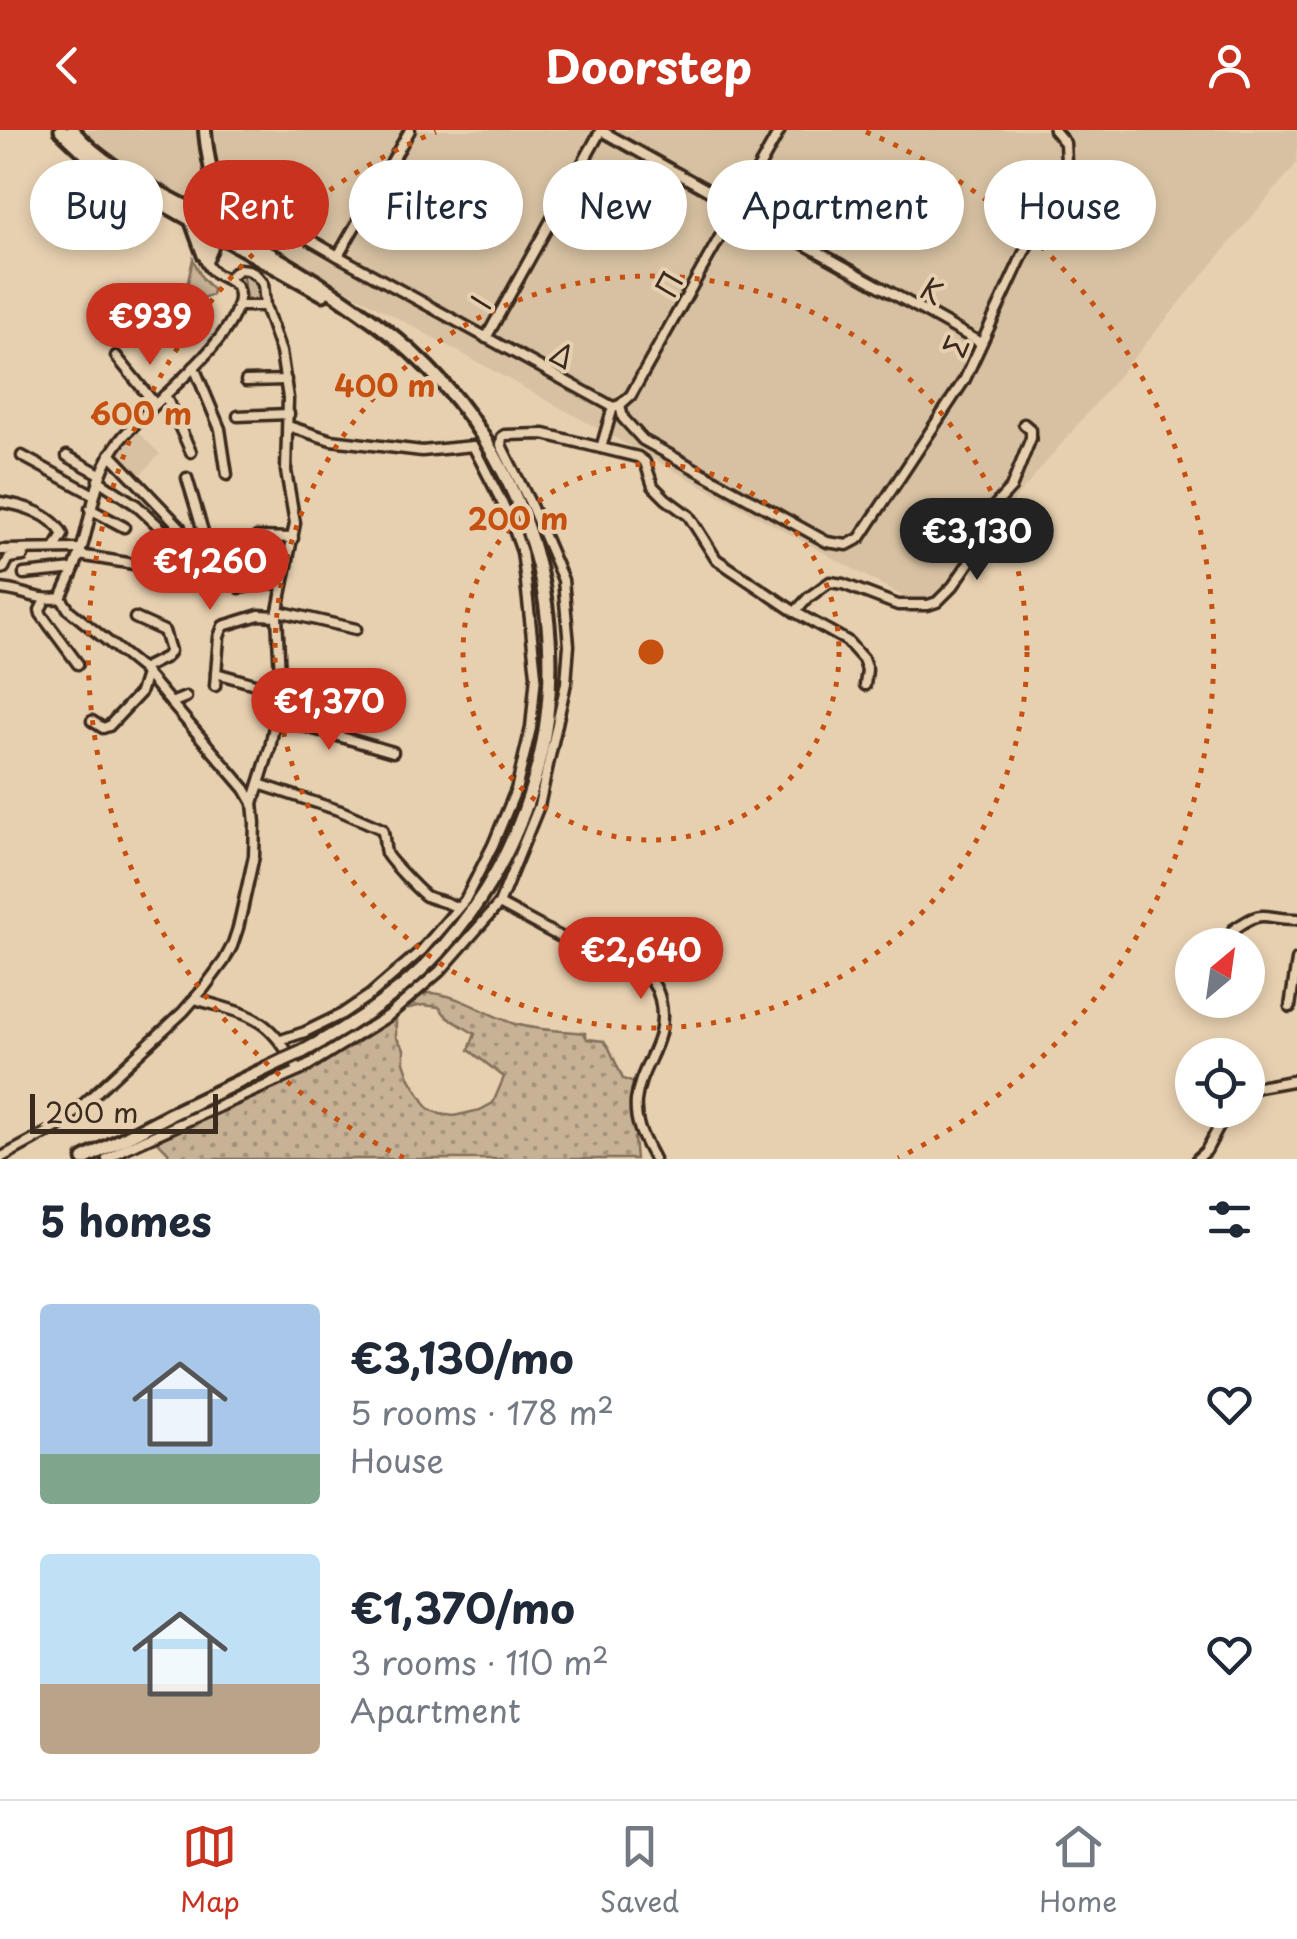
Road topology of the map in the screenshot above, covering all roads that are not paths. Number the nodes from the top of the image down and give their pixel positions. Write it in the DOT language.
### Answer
graph roads {
  1 [pos="61,130"];
  2 [pos="72,130"];
  3 [pos="205,130"];
  4 [pos="410,130"];
  5 [pos="601,130"];
  6 [pos="780,130"];
  7 [pos="1054,130"];
  8 [pos="208,160"];
  9 [pos="763,160"];
  10 [pos="707,189"];
  11 [pos="183,205"];
  12 [pos="183,217"];
  13 [pos="202,250"];
  14 [pos="209,250"];
  15 [pos="254,250"];
  16 [pos="328,250"];
  17 [pos="713,250"];
  18 [pos="817,250"];
  19 [pos="338,256"];
  20 [pos="205,260"];
  21 [pos="228,278"];
  22 [pos="237,306"];
  23 [pos="265,306"];
  24 [pos="486,338"];
  25 [pos="981,342"];
  26 [pos="116,356"];
  27 [pos="194,366"];
  28 [pos="286,380"];
  29 [pos="246,381"];
  30 [pos="165,395"];
  31 [pos="155,404"];
  32 [pos="616,406"];
  33 [pos="289,414"];
  34 [pos="238,416"];
  35 [pos="1024,424"];
  36 [pos="288,426"];
  37 [pos="601,448"];
  38 [pos="192,452"];
  39 [pos="110,454"];
  40 [pos="22,456"];
  41 [pos="67,456"];
  42 [pos="227,475"];
  43 [pos="99,477"];
  44 [pos="187,478"];
  45 [pos="94,495"];
  46 [pos="0,502"];
  47 [pos="90,508"];
  48 [pos="124,527"];
  49 [pos="180,527"];
  50 [pos="257,537"];
  51 [pos="294,538"];
  52 [pos="179,545"];
  53 [pos="846,545"];
  54 [pos="55,548"];
  55 [pos="0,550"];
  56 [pos="21,550"];
  57 [pos="80,552"];
  58 [pos="287,565"];
  59 [pos="74,569"];
  60 [pos="0,570"];
  61 [pos="24,574"];
  62 [pos="194,581"];
  63 [pos="283,584"];
  64 [pos="240,588"];
  65 [pos="0,589"];
  66 [pos="62,598"];
  67 [pos="45,600"];
  68 [pos="795,612"];
  69 [pos="277,613"];
  70 [pos="135,618"];
  71 [pos="356,629"];
  72 [pos="78,664"];
  73 [pos="144,671"];
  74 [pos="216,673"];
  75 [pos="864,685"];
  76 [pos="215,686"];
  77 [pos="279,687"];
  78 [pos="186,697"];
  79 [pos="370,697"];
  80 [pos="171,703"];
  81 [pos="276,718"];
  82 [pos="92,721"];
  83 [pos="393,752"];
  84 [pos="259,784"];
  85 [pos="252,803"];
  86 [pos="499,904"];
  87 [pos="457,908"];
  88 [pos="1297,919"];
  89 [pos="1236,928"];
  90 [pos="1297,960"];
  91 [pos="195,1000"];
  92 [pos="1290,1007"];
  93 [pos="281,1040"];
  94 [pos="299,1071"];
  95 [pos="1297,1080"];
  96 [pos="1265,1086"];
  97 [pos="1218,1128"];
  98 [pos="0,1158"];
  99 [pos="84,1159"];
  100 [pos="107,1159"];
  101 [pos="654,1159"];
  102 [pos="1197,1159"];
  1 -- 12 [label="main road"];
  2 -- 11 [label="main road"];
  3 -- 8 [label="street"];
  4 -- 19 [label="street"];
  5 -- 10 [label="street, Κ"];
  5 -- 24 [label="street, Ι"];
  6 -- 9 [label="street, Π"];
  7 -- 25 [label="street, Σ"];
  13 -- 20 [label="main road"];
  14 -- 20 [label="street"];
  15 -- 99 [label="main road, bridge"];
  16 -- 19 [label="street, Δ"];
  17 -- 32 [label="street, Π"];
  18 -- 25 [label="street, Κ"];
  19 -- 24 [label="street, Δ"];
  20 -- 21 [label="street"];
  21 -- 22 [label="street"];
  21 -- 23 [label="street"];
  22 -- 23 [label="street"];
  22 -- 27 [label="street"];
  23 -- 28 [label="street"];
  24 -- 32 [label="street, Δ"];
  25 -- 53 [label="street, Σ"];
  26 -- 31 [label="street"];
  27 -- 30 [label="street"];
  27 -- 42 [label="street"];
  28 -- 29 [label="street"];
  28 -- 33 [label="street"];
  30 -- 31 [label="street"];
  30 -- 38 [label="street"];
  31 -- 39 [label="street"];
  32 -- 37 [label="street, Π"];
  32 -- 53 [label="street, Δ"];
  33 -- 34 [label="street"];
  33 -- 36 [label="street"];
  35 -- 68 [label="street"];
  36 -- 51 [label="street"];
  36 -- 87 [label="street"];
  37 -- 68 [label="street"];
  37 -- 86 [label="street"];
  39 -- 43 [label="street"];
  39 -- 49 [label="street"];
  40 -- 45 [label="street"];
  41 -- 43 [label="street"];
  43 -- 45 [label="street"];
  43 -- 52 [label="street"];
  44 -- 58 [label="street"];
  45 -- 47 [label="street"];
  46 -- 54 [label="street"];
  47 -- 48 [label="street"];
  47 -- 57 [label="street"];
  50 -- 51 [label="street"];
  51 -- 58 [label="street"];
  54 -- 56 [label="street"];
  54 -- 57 [label="street"];
  55 -- 56 [label="street"];
  56 -- 60 [label="street"];
  57 -- 59 [label="street"];
  57 -- 62 [label="street"];
  58 -- 63 [label="street"];
  59 -- 61 [label="street"];
  59 -- 66 [label="street"];
  63 -- 64 [label="street"];
  63 -- 69 [label="street"];
  65 -- 67 [label="street"];
  66 -- 67 [label="street"];
  66 -- 73 [label="street"];
  67 -- 72 [label="street"];
  68 -- 75 [label="street"];
  69 -- 71 [label="street"];
  69 -- 74 [label="street"];
  69 -- 77 [label="street"];
  70 -- 73 [label="street"];
  73 -- 80 [label="street"];
  73 -- 82 [label="street"];
  74 -- 76 [label="street"];
  74 -- 77 [label="street"];
  77 -- 79 [label="street"];
  77 -- 81 [label="street"];
  78 -- 80 [label="street"];
  80 -- 85 [label="street"];
  81 -- 83 [label="street"];
  81 -- 84 [label="street"];
  84 -- 85 [label="street"];
  84 -- 87 [label="street"];
  85 -- 91 [label="street"];
  86 -- 94 [label="street"];
  86 -- 101 [label="street"];
  87 -- 93 [label="street"];
  88 -- 89 [label="street"];
  90 -- 92 [label="street"];
  91 -- 93 [label="street"];
  91 -- 98 [label="street"];
  93 -- 94 [label="street"];
  94 -- 100 [label="street"];
  95 -- 96 [label="street"];
  97 -- 102 [label="street"];
}
